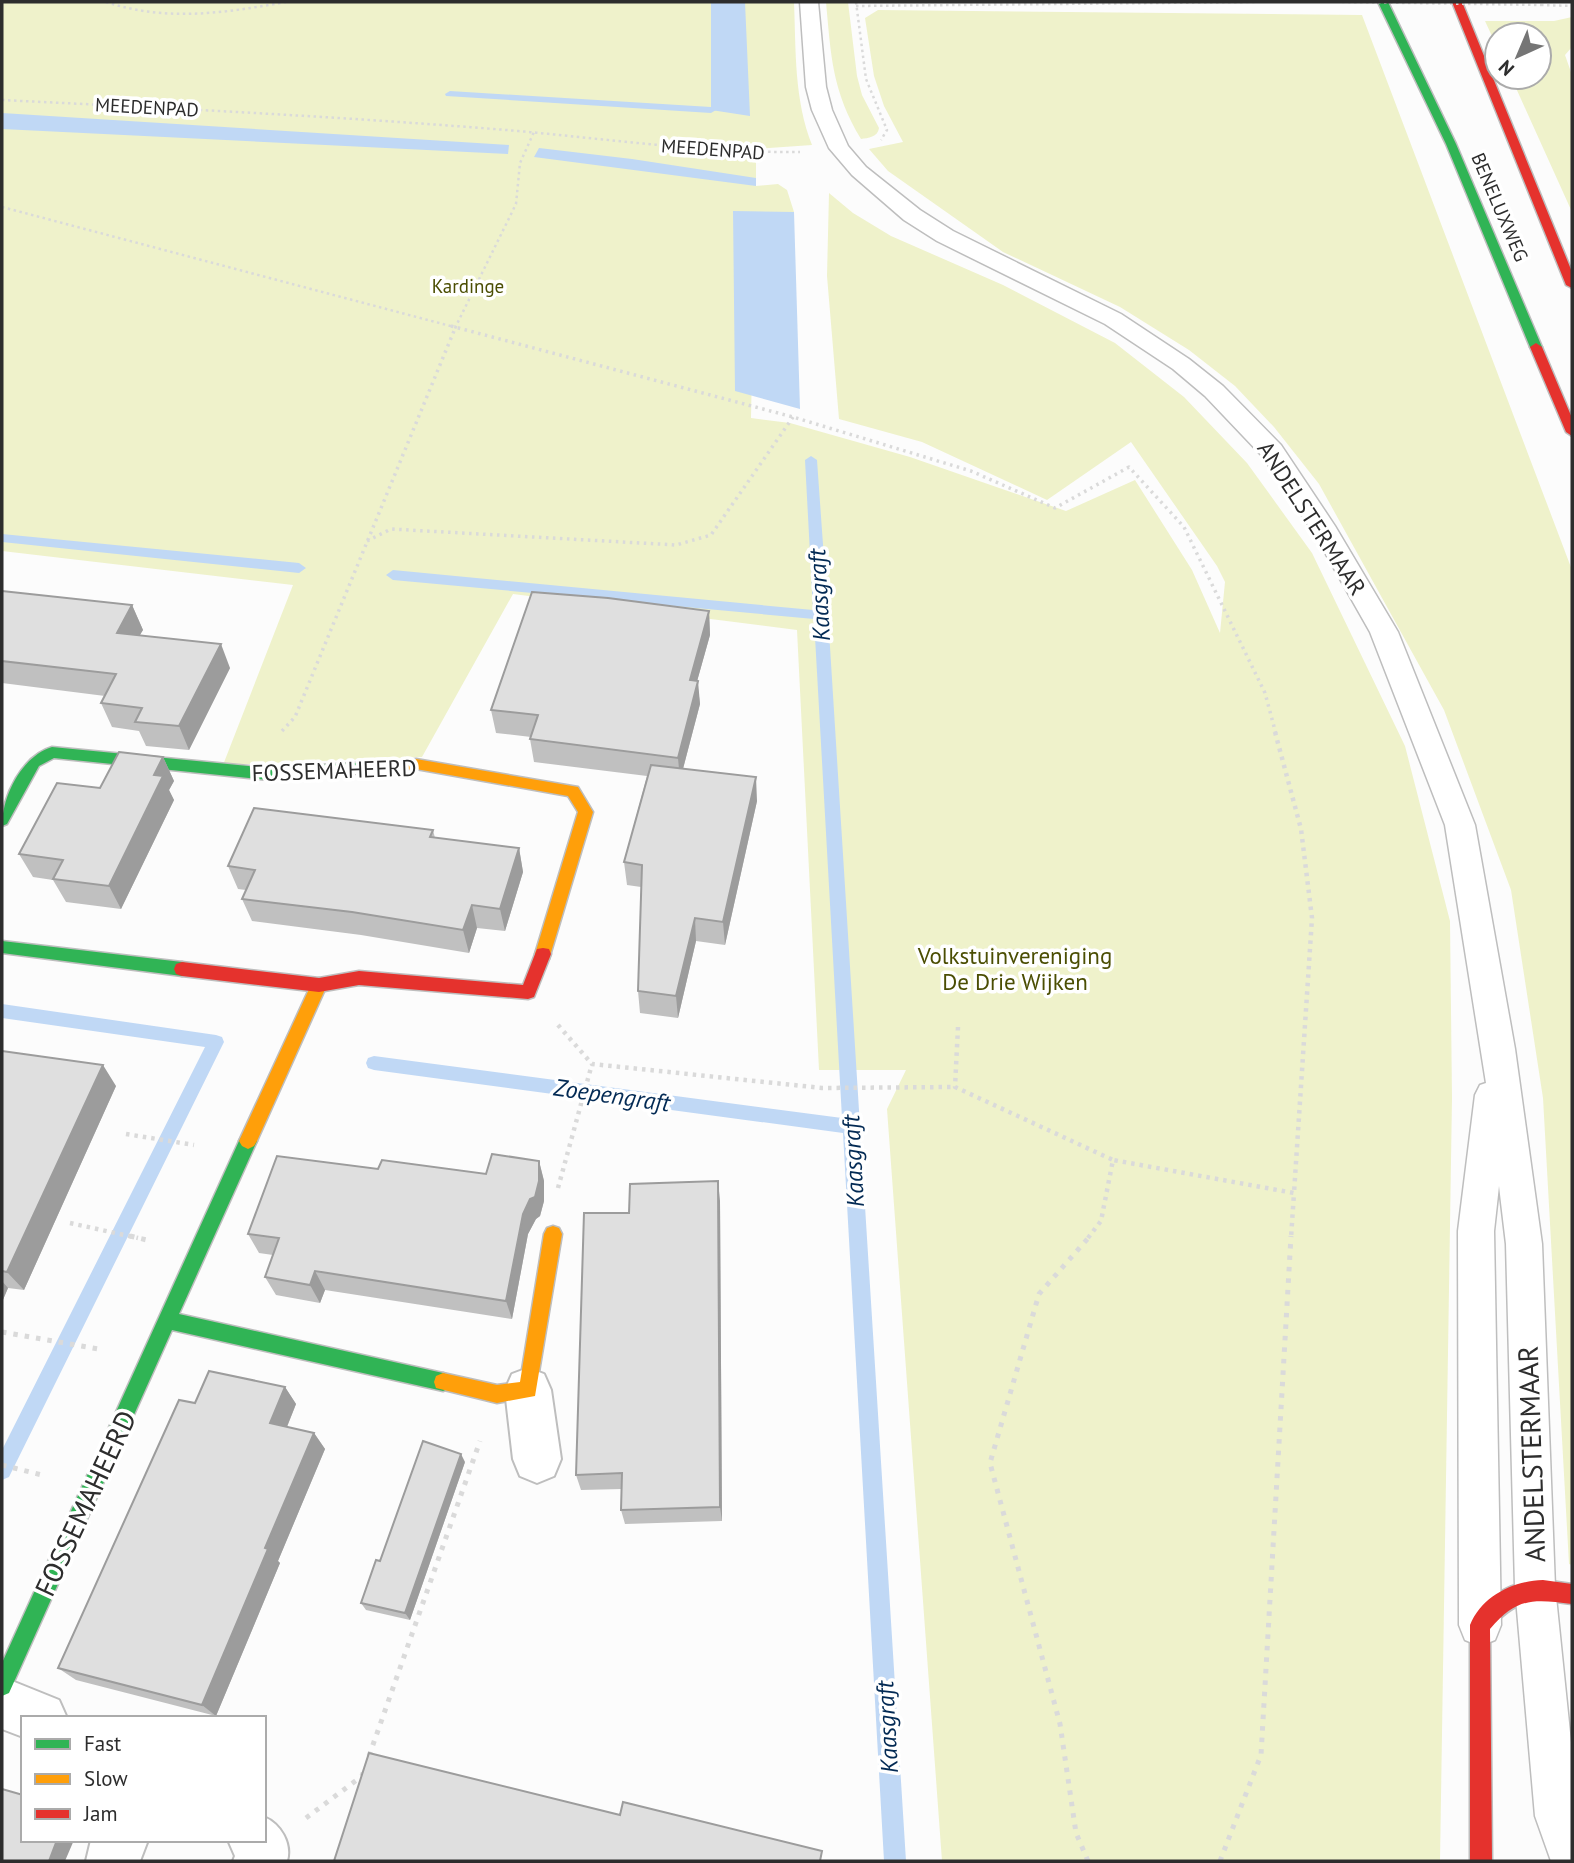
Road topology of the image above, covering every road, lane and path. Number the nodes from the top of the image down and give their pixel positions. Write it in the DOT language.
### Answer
graph roads {
  1 [pos="106,2"];
  2 [pos="286,2"];
  3 [pos="809,2"];
  4 [pos="1257,2"];
  5 [pos="1342,2"];
  6 [pos="1383,2"];
  7 [pos="1457,2"];
  8 [pos="856,4"];
  9 [pos="1572,6"];
  10 [pos="2,100"];
  11 [pos="534,132"];
  12 [pos="839,148"];
  13 [pos="2,207"];
  14 [pos="1572,285"];
  15 [pos="455,328"];
  16 [pos="793,417"];
  17 [pos="1572,432"];
  18 [pos="366,541"];
  19 [pos="239,773"];
  20 [pos="2,820"];
  21 [pos="2,947"];
  22 [pos="319,985"];
  23 [pos="528,992"];
  24 [pos="958,1027"];
  25 [pos="1498,1049"];
  26 [pos="592,1064"];
  27 [pos="955,1087"];
  28 [pos="126,1134"];
  29 [pos="206,1148"];
  30 [pos="1114,1160"];
  31 [pos="1294,1193"];
  32 [pos="70,1223"];
  33 [pos="553,1234"];
  34 [pos="163,1243"];
  35 [pos="169,1321"];
  36 [pos="2,1332"];
  37 [pos="109,1351"];
  38 [pos="512,1392"];
  39 [pos="537,1459"];
  40 [pos="2,1465"];
  41 [pos="51,1477"];
  42 [pos="1554,1591"];
  43 [pos="1480,1625"];
  44 [pos="2,1686"];
  45 [pos="2,1703"];
  46 [pos="36,1716"];
  47 [pos="120,1842"];
  48 [pos="259,1851"];
  49 [pos="1572,1858"];
  50 [pos="113,1861"];
  51 [pos="1088,1861"];
  52 [pos="1220,1861"];
  53 [pos="1482,1861"];
  1 -- 2 [label="path"];
  3 -- 12 [label="lane"];
  4 -- 8 [label="path, MEEDENPAD"];
  5 -- 9 [label="path, bridge"];
  6 -- 17 [label="main road, BENELUXWEG"];
  7 -- 14 [label="main road, BENELUXWEG"];
  8 -- 12 [label="path, MEEDENPAD"];
  10 -- 11 [label="path, MEEDENPAD"];
  11 -- 12 [label="path, MEEDENPAD"];
  11 -- 15 [label="path"];
  12 -- 25 [label="lane, ANDELSTERMAAR"];
  13 -- 15 [label="path"];
  15 -- 16 [label="path"];
  15 -- 18 [label="path"];
  16 -- 18 [label="path"];
  16 -- 31 [label="path"];
  18 -- 19 [label="path"];
  19 -- 20 [label="main road, FOSSEMAHEERD"];
  19 -- 23 [label="main road, FOSSEMAHEERD"];
  21 -- 22 [label="main road"];
  22 -- 23 [label="main road"];
  22 -- 35 [label="main road, FOSSEMAHEERD"];
  23 -- 26 [label="path"];
  24 -- 27 [label="path"];
  25 -- 42 [label="lane, ANDELSTERMAAR"];
  25 -- 43 [label="lane, ANDELSTERMAAR"];
  26 -- 27 [label="path"];
  26 -- 33 [label="path"];
  27 -- 30 [label="path"];
  28 -- 29 [label="path"];
  30 -- 31 [label="path"];
  30 -- 51 [label="path"];
  31 -- 52 [label="path"];
  32 -- 34 [label="path"];
  33 -- 38 [label="main road"];
  35 -- 38 [label="main road"];
  35 -- 44 [label="main road, FOSSEMAHEERD"];
  36 -- 37 [label="path"];
  38 -- 39 [label="street"];
  38 -- 48 [label="path"];
  40 -- 41 [label="path"];
  42 -- 43 [label="main road"];
  42 -- 49 [label="lane, ANDELSTERMAAR"];
  43 -- 53 [label="main road"];
  45 -- 46 [label="street"];
  47 -- 50 [label="street"];
}
